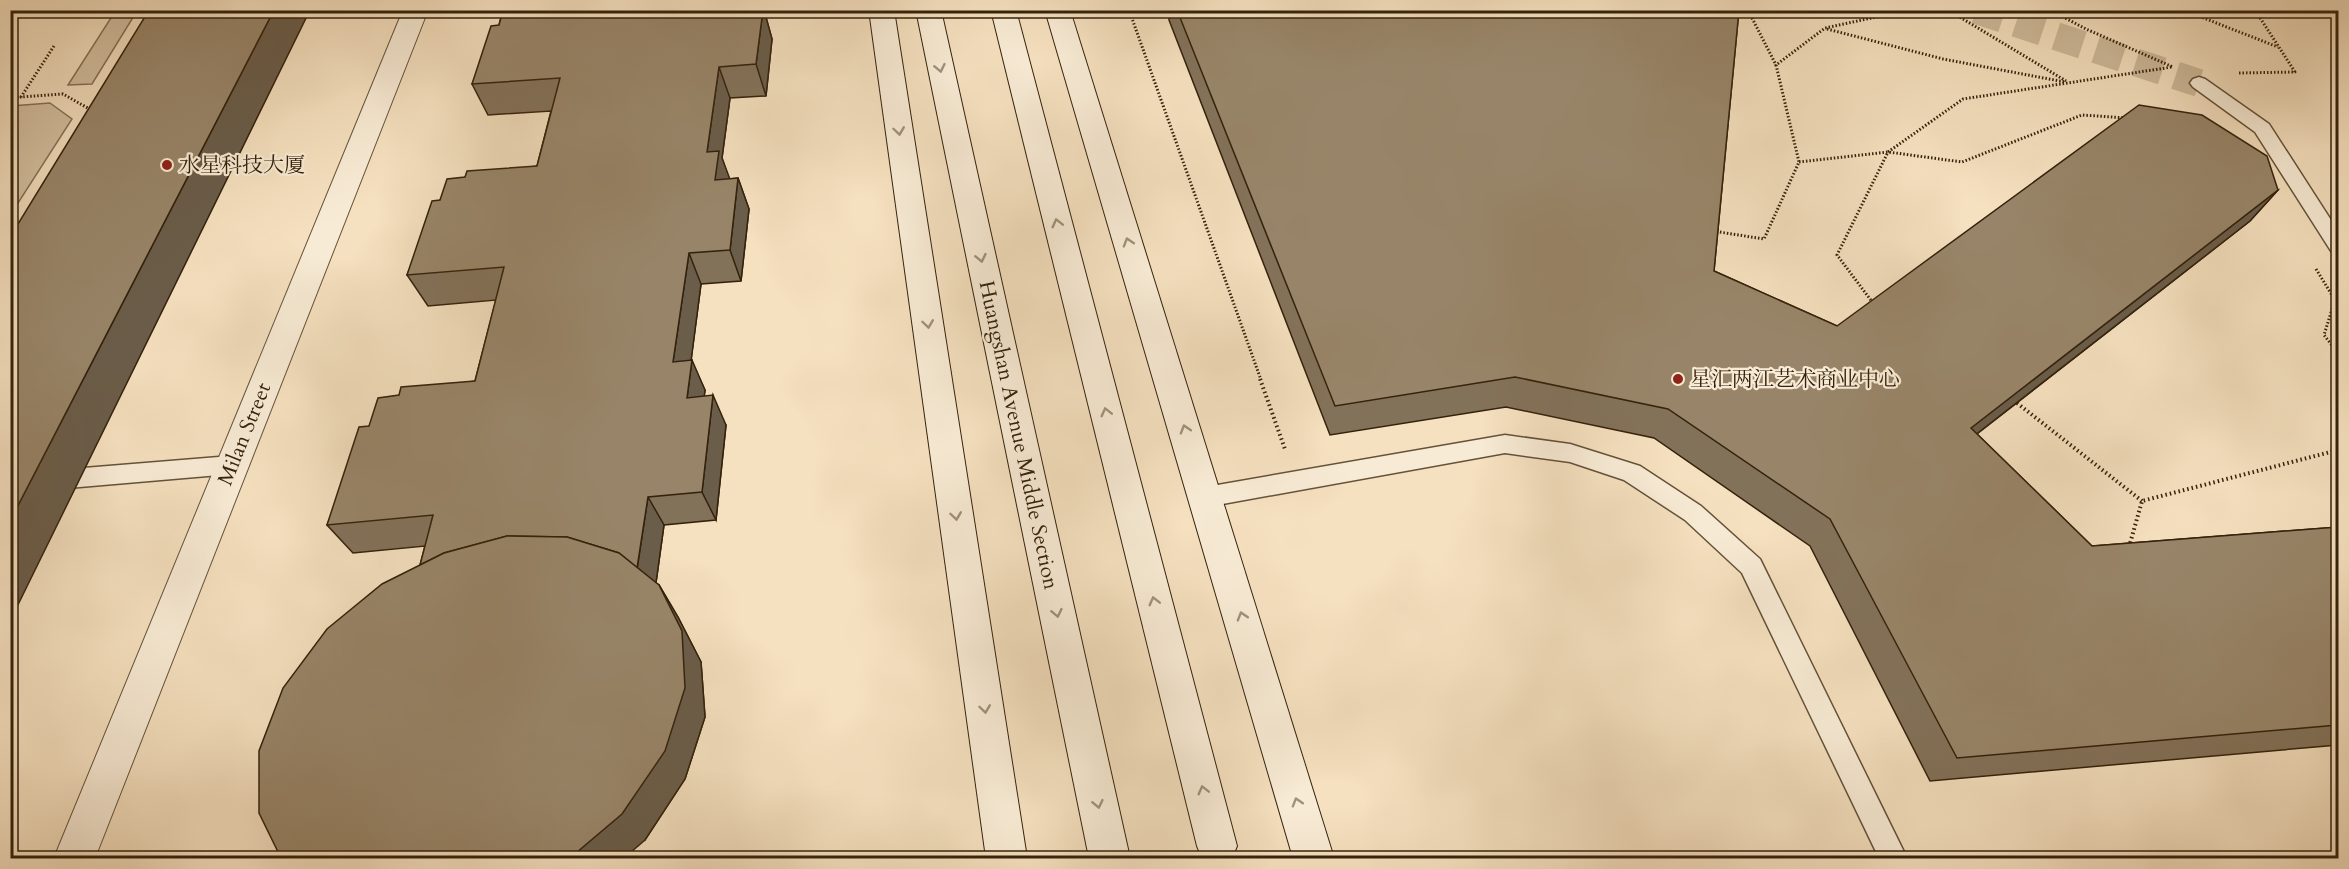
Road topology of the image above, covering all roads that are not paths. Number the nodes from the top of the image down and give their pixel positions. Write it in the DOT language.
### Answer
graph roads {
  1 [pos="416,10"];
  2 [pos="881,10"];
  3 [pos="928,10"];
  4 [pos="1003,10"];
  5 [pos="1057,10"];
  6 [pos="2199,83"];
  7 [pos="2338,246"];
  8 [pos="231,465"];
  9 [pos="10,484"];
  10 [pos="1206,497"];
  11 [pos="1217,846"];
  12 [pos="74,858"];
  13 [pos="1007,858"];
  14 [pos="1110,858"];
  15 [pos="1314,858"];
  16 [pos="1893,858"];
  1 -- 8 [label="main road, Milan Street"];
  2 -- 13 [label="main road, one-way"];
  3 -- 14 [label="main road, Huangshan Avenue Middle Section, one-way"];
  11 -- 4 [label="main road, one-way"];
  10 -- 5 [label="main road, one-way"];
  6 -- 7 [label="lane"];
  8 -- 9 [label="lane"];
  8 -- 12 [label="main road, Milan Street"];
  15 -- 10 [label="main road, one-way"];
  10 -- 16 [label="lane"];
}
